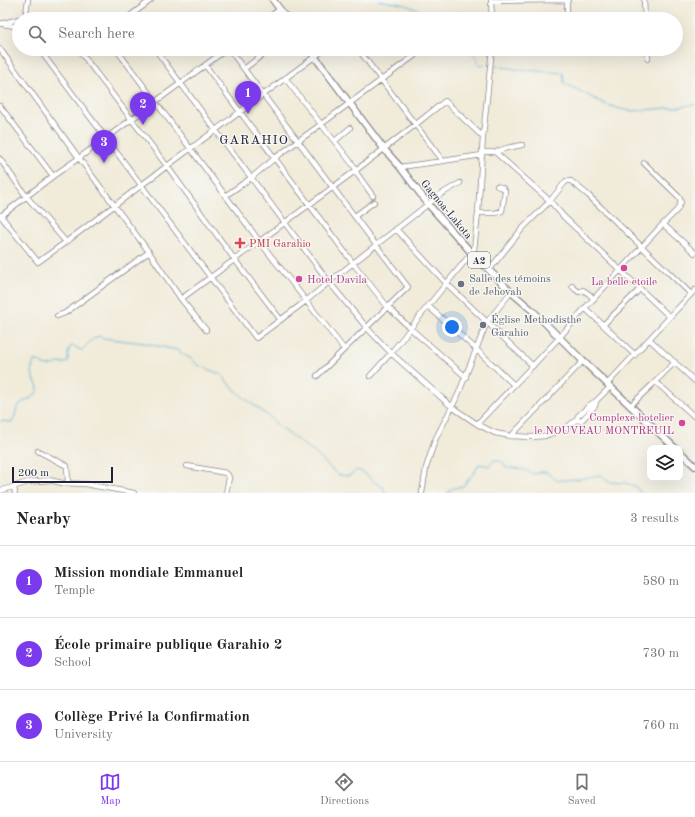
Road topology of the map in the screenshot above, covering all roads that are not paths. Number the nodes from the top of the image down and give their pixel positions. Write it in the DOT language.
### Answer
graph roads {
  1 [pos="28,0"];
  2 [pos="151,0"];
  3 [pos="273,0"];
  4 [pos="568,0"];
  5 [pos="644,0"];
  6 [pos="491,1"];
  7 [pos="280,9"];
  8 [pos="26,12"];
  9 [pos="135,12"];
  10 [pos="276,12"];
  11 [pos="282,12"];
  12 [pos="492,12"];
  13 [pos="567,12"];
  14 [pos="645,12"];
  15 [pos="12,21"];
  16 [pos="1,24"];
  17 [pos="12,26"];
  18 [pos="0,48"];
  19 [pos="44,56"];
  20 [pos="83,56"];
  21 [pos="121,56"];
  22 [pos="160,56"];
  23 [pos="218,56"];
  24 [pos="234,56"];
  25 [pos="261,56"];
  26 [pos="363,56"];
  27 [pos="414,56"];
  28 [pos="491,56"];
  29 [pos="648,56"];
  30 [pos="314,57"];
  31 [pos="648,59"];
  32 [pos="205,65"];
  33 [pos="244,69"];
  34 [pos="285,78"];
  35 [pos="382,80"];
  36 [pos="180,84"];
  37 [pos="264,95"];
  38 [pos="155,102"];
  39 [pos="350,104"];
  40 [pos="0,106"];
  41 [pos="240,112"];
  42 [pos="132,120"];
  43 [pos="322,125"];
  44 [pos="415,125"];
  45 [pos="350,128"];
  46 [pos="216,130"];
  47 [pos="483,138"];
  48 [pos="106,139"];
  49 [pos="335,141"];
  50 [pos="298,142"];
  51 [pos="522,146"];
  52 [pos="190,149"];
  53 [pos="384,149"];
  54 [pos="495,152"];
  55 [pos="482,153"];
  56 [pos="79,158"];
  57 [pos="275,158"];
  58 [pos="0,159"];
  59 [pos="443,161"];
  60 [pos="644,163"];
  61 [pos="167,166"];
  62 [pos="400,167"];
  63 [pos="356,170"];
  64 [pos="53,176"];
  65 [pos="251,178"];
  66 [pos="460,183"];
  67 [pos="141,186"];
  68 [pos="497,186"];
  69 [pos="333,188"];
  70 [pos="26,196"];
  71 [pos="225,196"];
  72 [pos="373,196"];
  73 [pos="550,201"];
  74 [pos="374,202"];
  75 [pos="428,204"];
  76 [pos="114,205"];
  77 [pos="310,205"];
  78 [pos="478,213"];
  79 [pos="1,216"];
  80 [pos="355,216"];
  81 [pos="285,223"];
  82 [pos="663,224"];
  83 [pos="396,229"];
  84 [pos="66,242"];
  85 [pos="260,242"];
  86 [pos="376,245"];
  87 [pos="642,247"];
  88 [pos="149,252"];
  89 [pos="472,253"];
  90 [pos="695,253"];
  91 [pos="235,260"];
  92 [pos="353,263"];
  93 [pos="489,270"];
  94 [pos="620,270"];
  95 [pos="210,278"];
  96 [pos="329,282"];
  97 [pos="446,283"];
  98 [pos="572,286"];
  99 [pos="640,289"];
  100 [pos="511,292"];
  101 [pos="693,292"];
  102 [pos="181,299"];
  103 [pos="594,299"];
  104 [pos="306,301"];
  105 [pos="387,306"];
  106 [pos="428,306"];
  107 [pos="585,308"];
  108 [pos="57,316"];
  109 [pos="670,317"];
  110 [pos="281,320"];
  111 [pos="487,322"];
  112 [pos="603,325"];
  113 [pos="366,328"];
  114 [pos="410,329"];
  115 [pos="206,330"];
  116 [pos="559,338"];
  117 [pos="649,339"];
  118 [pos="344,349"];
  119 [pos="476,349"];
  120 [pos="391,353"];
  121 [pos="635,355"];
  122 [pos="583,361"];
  123 [pos="675,362"];
  124 [pos="533,366"];
  125 [pos="317,376"];
  126 [pos="370,376"];
  127 [pos="466,376"];
  128 [pos="695,381"];
  129 [pos="655,382"];
  130 [pos="514,385"];
  131 [pos="608,386"];
  132 [pos="630,406"];
  133 [pos="452,408"];
  134 [pos="695,416"];
  135 [pos="477,424"];
  136 [pos="511,436"];
  137 [pos="672,445"];
  138 [pos="38,451"];
  139 [pos="683,455"];
  140 [pos="187,466"];
  141 [pos="695,466"];
  142 [pos="68,484"];
  143 [pos="14,487"];
  144 [pos="0,491"];
  145 [pos="16,493"];
  146 [pos="134,493"];
  147 [pos="226,493"];
  148 [pos="422,493"];
  1 -- 8 [label="street"];
  2 -- 9 [label="street"];
  3 -- 7 [label="main road"];
  4 -- 6 [label="street"];
  4 -- 13 [label="street"];
  5 -- 14 [label="street"];
  6 -- 12 [label="street"];
  7 -- 10 [label="street"];
  7 -- 11 [label="main road"];
  15 -- 16 [label="street"];
  16 -- 17 [label="street"];
  18 -- 56 [label="street"];
  19 -- 48 [label="street"];
  20 -- 42 [label="street"];
  21 -- 38 [label="street"];
  22 -- 36 [label="street"];
  23 -- 32 [label="street"];
  24 -- 33 [label="street"];
  25 -- 33 [label="street"];
  26 -- 35 [label="street"];
  27 -- 35 [label="street"];
  28 -- 47 [label="street"];
  29 -- 31 [label="street"];
  30 -- 34 [label="street"];
  30 -- 39 [label="main road, Gagnoa-Lakota / A2"];
  32 -- 36 [label="street"];
  32 -- 41 [label="street"];
  33 -- 37 [label="street"];
  34 -- 37 [label="street"];
  34 -- 43 [label="street"];
  35 -- 39 [label="street"];
  35 -- 44 [label="street"];
  36 -- 38 [label="street"];
  36 -- 46 [label="street"];
  37 -- 41 [label="street"];
  37 -- 50 [label="street"];
  38 -- 42 [label="street"];
  38 -- 52 [label="street"];
  39 -- 43 [label="street"];
  39 -- 53 [label="main road, Gagnoa-Lakota / A2"];
  40 -- 64 [label="street"];
  41 -- 46 [label="street"];
  41 -- 57 [label="street"];
  42 -- 48 [label="street"];
  42 -- 61 [label="street"];
  43 -- 49 [label="street"];
  43 -- 50 [label="street"];
  44 -- 47 [label="street"];
  44 -- 53 [label="street"];
  44 -- 59 [label="street"];
  45 -- 49 [label="street"];
  46 -- 52 [label="street"];
  46 -- 65 [label="street"];
  47 -- 55 [label="street"];
  48 -- 56 [label="street"];
  48 -- 67 [label="street"];
  49 -- 63 [label="street"];
  50 -- 57 [label="street"];
  50 -- 69 [label="street"];
  51 -- 54 [label="street"];
  52 -- 61 [label="street"];
  52 -- 71 [label="street"];
  53 -- 62 [label="main road, Gagnoa-Lakota / A2"];
  53 -- 63 [label="street"];
  54 -- 55 [label="street"];
  54 -- 73 [label="street"];
  55 -- 59 [label="street"];
  55 -- 78 [label="street"];
  56 -- 64 [label="street"];
  56 -- 76 [label="street"];
  57 -- 65 [label="street"];
  57 -- 77 [label="street"];
  58 -- 70 [label="street"];
  59 -- 62 [label="street"];
  60 -- 82 [label="street"];
  61 -- 67 [label="street"];
  61 -- 91 [label="street"];
  62 -- 75 [label="main road, Gagnoa-Lakota / A2"];
  63 -- 69 [label="street"];
  63 -- 72 [label="street"];
  64 -- 70 [label="street"];
  65 -- 71 [label="street"];
  65 -- 81 [label="street"];
  66 -- 75 [label="street"];
  67 -- 76 [label="street"];
  67 -- 95 [label="street"];
  68 -- 78 [label="street"];
  69 -- 77 [label="street"];
  69 -- 80 [label="street"];
  70 -- 79 [label="street"];
  70 -- 84 [label="street"];
  71 -- 85 [label="street"];
  73 -- 87 [label="street"];
  73 -- 93 [label="street"];
  73 -- 94 [label="street"];
  74 -- 80 [label="street"];
  75 -- 83 [label="street"];
  75 -- 89 [label="main road, Gagnoa-Lakota / A2"];
  76 -- 84 [label="street"];
  76 -- 88 [label="street"];
  77 -- 81 [label="street"];
  77 -- 92 [label="street"];
  78 -- 89 [label="street"];
  79 -- 84 [label="street"];
  80 -- 86 [label="street"];
  81 -- 85 [label="street"];
  81 -- 96 [label="street"];
  82 -- 87 [label="street"];
  82 -- 90 [label="street"];
  83 -- 86 [label="street"];
  83 -- 97 [label="street"];
  85 -- 91 [label="street"];
  85 -- 104 [label="street"];
  86 -- 92 [label="street"];
  86 -- 105 [label="street"];
  87 -- 94 [label="street"];
  87 -- 101 [label="street"];
  88 -- 102 [label="street"];
  88 -- 108 [label="street"];
  89 -- 93 [label="main road, Gagnoa-Lakota / A2"];
  89 -- 97 [label="street"];
  91 -- 95 [label="street"];
  91 -- 110 [label="street"];
  92 -- 96 [label="street"];
  92 -- 105 [label="street"];
  93 -- 100 [label="main road, Gagnoa-Lakota / A2"];
  94 -- 99 [label="street"];
  94 -- 103 [label="street"];
  95 -- 102 [label="street"];
  95 -- 110 [label="street"];
  96 -- 104 [label="street"];
  96 -- 113 [label="street"];
  97 -- 106 [label="street"];
  97 -- 111 [label="street"];
  98 -- 103 [label="street"];
  99 -- 109 [label="street"];
  99 -- 112 [label="street"];
  100 -- 111 [label="street"];
  100 -- 116 [label="main road, Gagnoa-Lakota / A2"];
  101 -- 109 [label="street"];
  102 -- 115 [label="street"];
  103 -- 107 [label="street"];
  104 -- 110 [label="street"];
  104 -- 118 [label="street"];
  105 -- 113 [label="street"];
  105 -- 114 [label="street"];
  106 -- 114 [label="street"];
  106 -- 119 [label="street"];
  107 -- 112 [label="street"];
  107 -- 116 [label="street"];
  109 -- 117 [label="street"];
  111 -- 119 [label="street"];
  111 -- 124 [label="street"];
  112 -- 121 [label="street"];
  113 -- 118 [label="street"];
  113 -- 120 [label="street"];
  114 -- 120 [label="street"];
  114 -- 127 [label="street"];
  116 -- 122 [label="main road, Gagnoa-Lakota / A2"];
  116 -- 124 [label="street"];
  117 -- 121 [label="street"];
  117 -- 123 [label="street"];
  118 -- 125 [label="street"];
  119 -- 127 [label="street"];
  119 -- 130 [label="street"];
  120 -- 126 [label="street"];
  120 -- 133 [label="street"];
  121 -- 131 [label="street"];
  122 -- 131 [label="main road, Gagnoa-Lakota / A2"];
  122 -- 136 [label="street"];
  123 -- 128 [label="street"];
  123 -- 129 [label="street"];
  124 -- 130 [label="street"];
  127 -- 133 [label="street"];
  129 -- 132 [label="street"];
  129 -- 134 [label="street"];
  130 -- 135 [label="street"];
  131 -- 132 [label="main road, Gagnoa-Lakota / A2"];
  131 -- 136 [label="street"];
  132 -- 137 [label="main road, Gagnoa-Lakota / A2"];
  133 -- 135 [label="street"];
  133 -- 148 [label="street"];
  135 -- 136 [label="street"];
  138 -- 142 [label="street"];
  139 -- 141 [label="main road"];
  140 -- 147 [label="street"];
  142 -- 143 [label="street"];
  142 -- 146 [label="street"];
  143 -- 144 [label="street"];
  143 -- 145 [label="street"];
}
